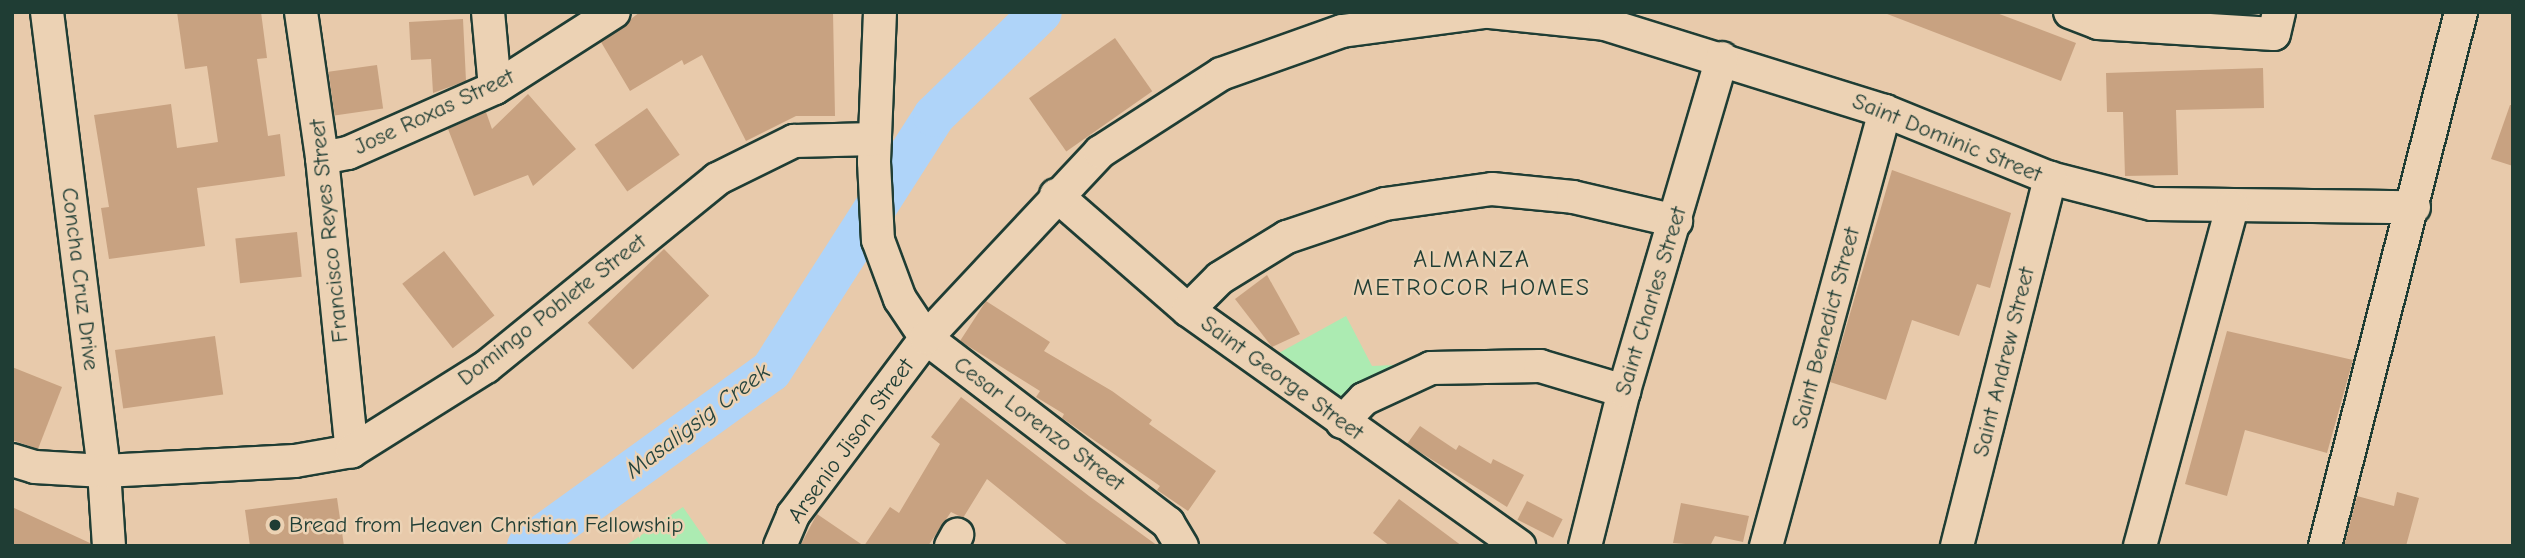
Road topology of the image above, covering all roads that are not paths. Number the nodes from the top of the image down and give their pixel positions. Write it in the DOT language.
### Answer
graph roads {
  1 [pos="47,12"];
  2 [pos="301,12"];
  3 [pos="488,12"];
  4 [pos="614,12"];
  5 [pos="880,12"];
  6 [pos="1487,12"];
  7 [pos="2070,12"];
  8 [pos="2461,12"];
  9 [pos="2280,31"];
  10 [pos="1721,58"];
  11 [pos="495,88"];
  12 [pos="1885,111"];
  13 [pos="875,139"];
  14 [pos="323,158"];
  15 [pos="2050,178"];
  16 [pos="1056,195"];
  17 [pos="2232,207"];
  18 [pos="2414,207"];
  19 [pos="1676,221"];
  20 [pos="991,266"];
  21 [pos="1188,310"];
  22 [pos="926,338"];
  23 [pos="1624,390"];
  24 [pos="1342,422"];
  25 [pos="352,451"];
  26 [pos="12,460"];
  27 [pos="104,471"];
  28 [pos="109,546"];
  29 [pos="780,546"];
  30 [pos="1182,546"];
  31 [pos="1519,546"];
  32 [pos="1586,546"];
  33 [pos="1766,546"];
  34 [pos="1957,546"];
  35 [pos="2140,546"];
  36 [pos="2325,546"];
  1 -- 27 [label="street, Concha Cruz Drive"];
  2 -- 14 [label="street, Francisco Reyes Street"];
  3 -- 11 [label="street"];
  4 -- 11 [label="street, Jose Roxas Street"];
  5 -- 13 [label="street, Cesar Lorenzo Street"];
  6 -- 10 [label="street, Saint Dominic Street"];
  6 -- 16 [label="street, Saint Dominic Street"];
  7 -- 9 [label="street"];
  8 -- 18 [label="street"];
  10 -- 12 [label="street, Saint Dominic Street"];
  10 -- 19 [label="street, Saint Charles Street"];
  11 -- 14 [label="street, Jose Roxas Street"];
  12 -- 15 [label="street, Saint Dominic Street"];
  12 -- 33 [label="street, Saint Benedict Street"];
  13 -- 22 [label="street, Cesar Lorenzo Street"];
  13 -- 25 [label="street, Domingo Poblete Street"];
  14 -- 25 [label="street, Francisco Reyes Street"];
  15 -- 17 [label="street, Saint Dominic Street"];
  15 -- 34 [label="street, Saint Andrew Street"];
  16 -- 20 [label="street, Saint Dominic Street"];
  16 -- 21 [label="street, Saint George Street"];
  17 -- 18 [label="street, Saint Dominic Street"];
  17 -- 35 [label="street"];
  18 -- 36 [label="street"];
  19 -- 21 [label="street"];
  19 -- 23 [label="street, Saint Charles Street"];
  20 -- 22 [label="street, Arsenio Jison Street"];
  21 -- 24 [label="street, Saint George Street"];
  22 -- 29 [label="street, Arsenio Jison Street"];
  22 -- 30 [label="street, Cesar Lorenzo Street"];
  23 -- 24 [label="street"];
  23 -- 32 [label="street, Saint Charles Street"];
  24 -- 31 [label="street, Saint George Street"];
  25 -- 27 [label="street, Domingo Poblete Street"];
  26 -- 27 [label="street, Domingo Poblete Street"];
  27 -- 28 [label="street, Concha Cruz Drive"];
}
